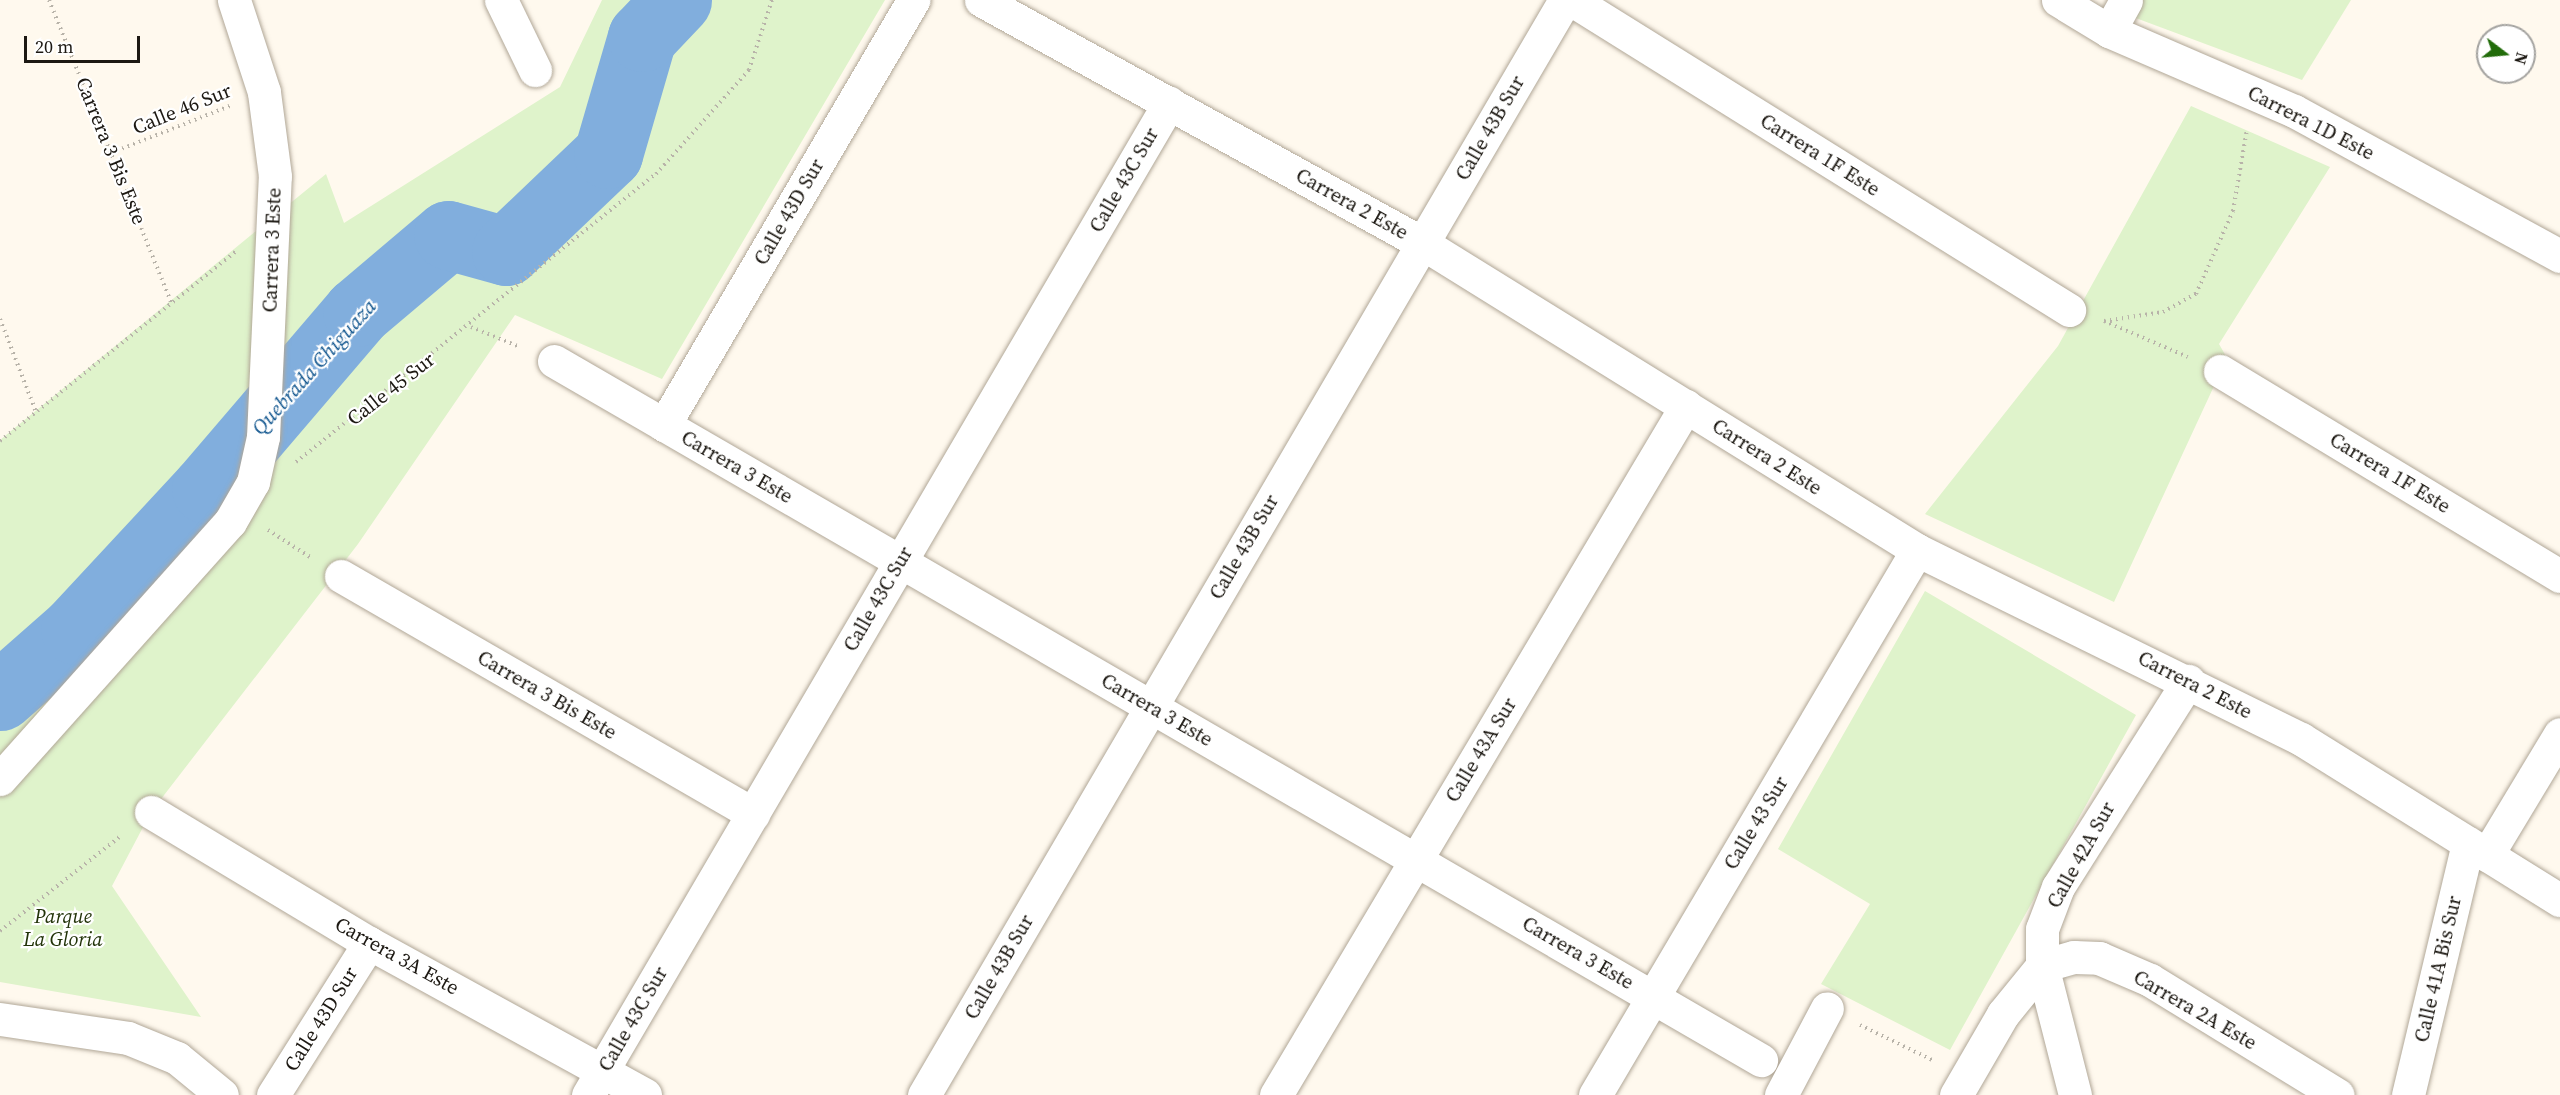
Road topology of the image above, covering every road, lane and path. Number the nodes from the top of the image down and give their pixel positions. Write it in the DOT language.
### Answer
graph roads {
  1 [pos="49,0"];
  2 [pos="234,0"];
  3 [pos="501,0"];
  4 [pos="772,0"];
  5 [pos="913,0"];
  6 [pos="981,0"];
  7 [pos="1564,0"];
  8 [pos="1572,0"];
  9 [pos="2058,0"];
  10 [pos="2126,0"];
  11 [pos="2109,31"];
  12 [pos="535,70"];
  13 [pos="264,92"];
  14 [pos="2251,92"];
  15 [pos="1169,104"];
  16 [pos="111,153"];
  17 [pos="276,218"];
  18 [pos="1422,243"];
  19 [pos="2560,256"];
  20 [pos="171,302"];
  21 [pos="2069,310"];
  22 [pos="0,320"];
  23 [pos="2104,321"];
  24 [pos="471,327"];
  25 [pos="554,361"];
  26 [pos="2220,371"];
  27 [pos="1686,406"];
  28 [pos="36,412"];
  29 [pos="664,425"];
  30 [pos="0,441"];
  31 [pos="290,466"];
  32 [pos="240,507"];
  33 [pos="1917,550"];
  34 [pos="900,562"];
  35 [pos="341,576"];
  36 [pos="2560,576"];
  37 [pos="2187,681"];
  38 [pos="1151,707"];
  39 [pos="2560,734"];
  40 [pos="0,779"];
  41 [pos="151,812"];
  42 [pos="753,814"];
  43 [pos="2478,849"];
  44 [pos="1416,860"];
  45 [pos="2560,900"];
  46 [pos="0,931"];
  47 [pos="369,943"];
  48 [pos="2042,966"];
  49 [pos="1653,997"];
  50 [pos="1827,1008"];
  51 [pos="0,1020"];
  52 [pos="1761,1060"];
  53 [pos="596,1082"];
  54 [pos="1961,1086"];
  55 [pos="222,1095"];
  56 [pos="273,1095"];
  57 [pos="645,1095"];
  58 [pos="924,1095"];
  59 [pos="1276,1095"];
  60 [pos="1595,1095"];
  61 [pos="1781,1095"];
  62 [pos="2075,1095"];
  63 [pos="2338,1095"];
  64 [pos="2408,1095"];
  1 -- 16 [label="path, Carrera 3 Bis Este"];
  2 -- 13 [label="street, Carrera 3 Este"];
  3 -- 12 [label="street"];
  4 -- 24 [label="path, Calle 45 Sur"];
  5 -- 29 [label="street, Calle 43D Sur"];
  6 -- 15 [label="street, Carrera 2 Este"];
  7 -- 18 [label="street, Calle 43B Sur"];
  8 -- 21 [label="street, Carrera 1F Este"];
  9 -- 11 [label="street, Carrera 1D Este"];
  10 -- 11 [label="street"];
  11 -- 14 [label="street, Carrera 1D Este"];
  13 -- 16 [label="path, Calle 46 Sur"];
  13 -- 17 [label="street, Carrera 3 Este"];
  14 -- 19 [label="street, Carrera 1D Este"];
  14 -- 23 [label="path"];
  15 -- 18 [label="street, Carrera 2 Este"];
  15 -- 34 [label="street, Calle 43C Sur"];
  16 -- 20 [label="path, Carrera 3 Bis Este"];
  17 -- 20 [label="path"];
  17 -- 32 [label="street, Carrera 3 Este"];
  18 -- 27 [label="street, Carrera 2 Este"];
  18 -- 38 [label="street, Calle 43B Sur"];
  20 -- 28 [label="path"];
  21 -- 23 [label="path"];
  22 -- 28 [label="path"];
  23 -- 26 [label="path"];
  24 -- 25 [label="path"];
  24 -- 31 [label="path, Calle 45 Sur"];
  25 -- 29 [label="street, Carrera 3 Este"];
  26 -- 36 [label="street, Carrera 1F Este"];
  27 -- 33 [label="street, Carrera 2 Este"];
  27 -- 44 [label="street, Calle 43A Sur"];
  28 -- 30 [label="path"];
  29 -- 34 [label="street, Carrera 3 Este"];
  32 -- 35 [label="path"];
  32 -- 40 [label="street"];
  33 -- 37 [label="street, Carrera 2 Este"];
  33 -- 49 [label="street, Calle 43 Sur"];
  34 -- 38 [label="street, Carrera 3 Este"];
  34 -- 42 [label="street, Calle 43C Sur"];
  35 -- 42 [label="street, Carrera 3 Bis Este"];
  37 -- 43 [label="street, Carrera 2 Este"];
  37 -- 48 [label="street, Calle 42A Sur"];
  38 -- 44 [label="street, Carrera 3 Este"];
  38 -- 58 [label="street, Calle 43B Sur"];
  39 -- 43 [label="street, Calle 41A Bis Sur"];
  41 -- 46 [label="path"];
  41 -- 47 [label="street, Carrera 3A Este"];
  42 -- 53 [label="street, Calle 43C Sur"];
  43 -- 45 [label="street, Carrera 2 Este"];
  43 -- 64 [label="street, Calle 41A Bis Sur"];
  44 -- 49 [label="street, Carrera 3 Este"];
  44 -- 59 [label="street, Calle 43A Sur"];
  47 -- 53 [label="street, Carrera 3A Este"];
  47 -- 56 [label="street, Calle 43D Sur"];
  48 -- 54 [label="street"];
  48 -- 62 [label="street, Calle 42A Sur"];
  48 -- 63 [label="street, Carrera 2A Este"];
  49 -- 52 [label="street, Carrera 3 Este"];
  49 -- 60 [label="street, Calle 43 Sur"];
  50 -- 54 [label="path"];
  50 -- 61 [label="street"];
  51 -- 55 [label="street"];
  53 -- 57 [label="street, Carrera 3A Este"];
}
